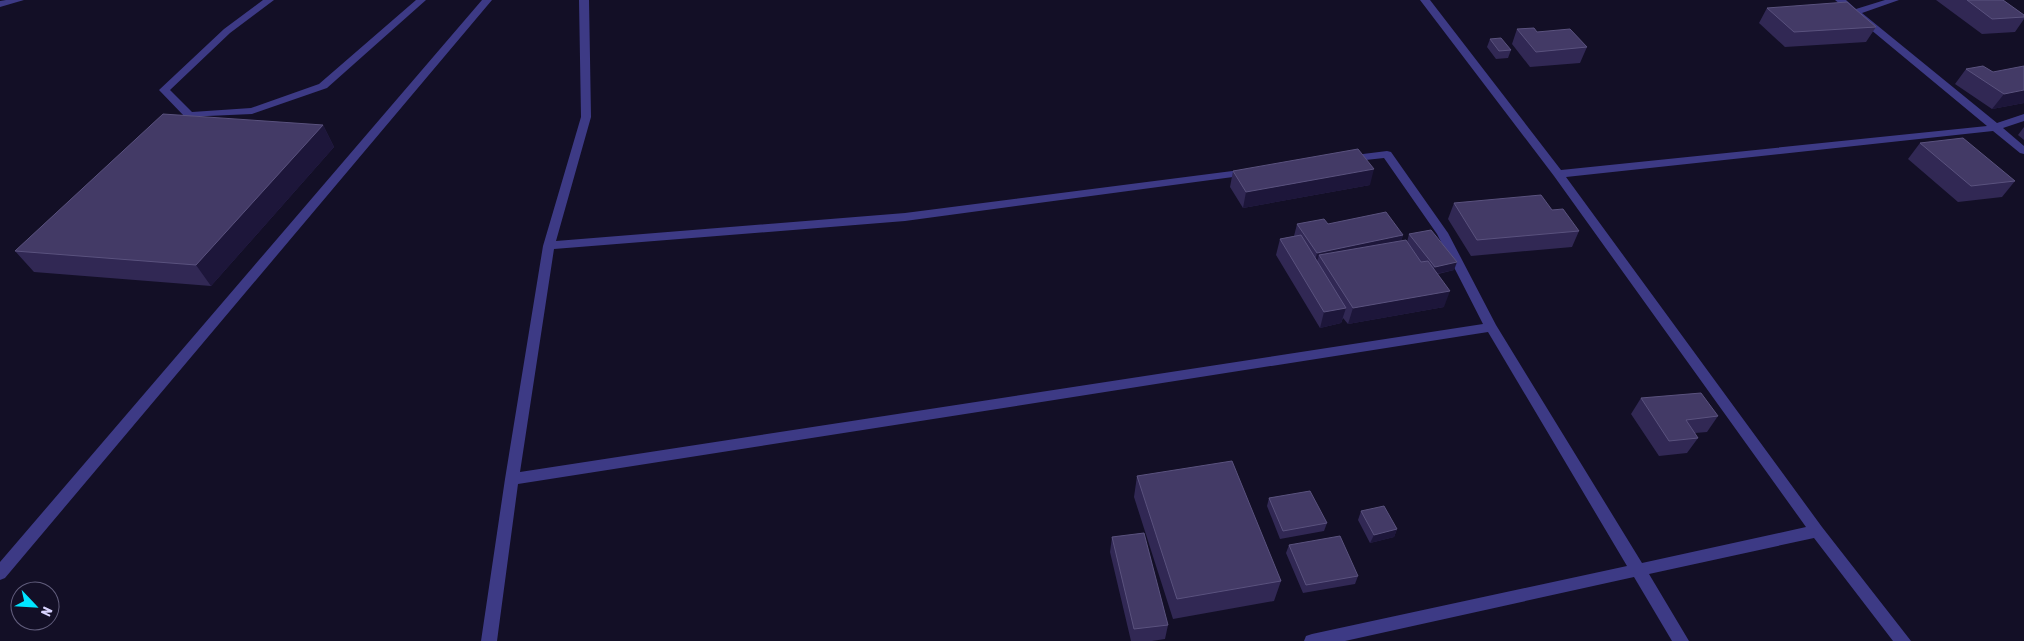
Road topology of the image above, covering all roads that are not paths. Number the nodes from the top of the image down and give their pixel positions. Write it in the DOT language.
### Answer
graph roads {
  1 [pos="19,0"];
  2 [pos="268,0"];
  3 [pos="421,0"];
  4 [pos="487,0"];
  5 [pos="584,0"];
  6 [pos="1425,0"];
  7 [pos="1840,0"];
  8 [pos="1894,0"];
  9 [pos="0,4"];
  10 [pos="1856,12"];
  11 [pos="2024,117"];
  12 [pos="1994,128"];
  13 [pos="2024,151"];
  14 [pos="1338,160"];
  15 [pos="1259,170"];
  16 [pos="1558,174"];
  17 [pos="549,246"];
  18 [pos="1491,327"];
  19 [pos="512,479"];
  20 [pos="1817,531"];
  21 [pos="1638,570"];
  22 [pos="0,573"];
  23 [pos="489,641"];
  24 [pos="1312,641"];
  25 [pos="1681,641"];
  26 [pos="1903,641"];
  1 -- 9 [label="street"];
  2 -- 3 [label="street"];
  4 -- 22 [label="street"];
  5 -- 17 [label="street"];
  6 -- 16 [label="street"];
  7 -- 10 [label="street"];
  8 -- 10 [label="street"];
  10 -- 12 [label="street"];
  11 -- 12 [label="street"];
  12 -- 13 [label="street"];
  12 -- 16 [label="street"];
  14 -- 18 [label="street"];
  15 -- 17 [label="street"];
  16 -- 20 [label="street"];
  17 -- 19 [label="street"];
  18 -- 19 [label="street"];
  18 -- 21 [label="street"];
  19 -- 23 [label="street"];
  20 -- 21 [label="street"];
  20 -- 26 [label="street"];
  21 -- 24 [label="street"];
  21 -- 25 [label="street"];
}
